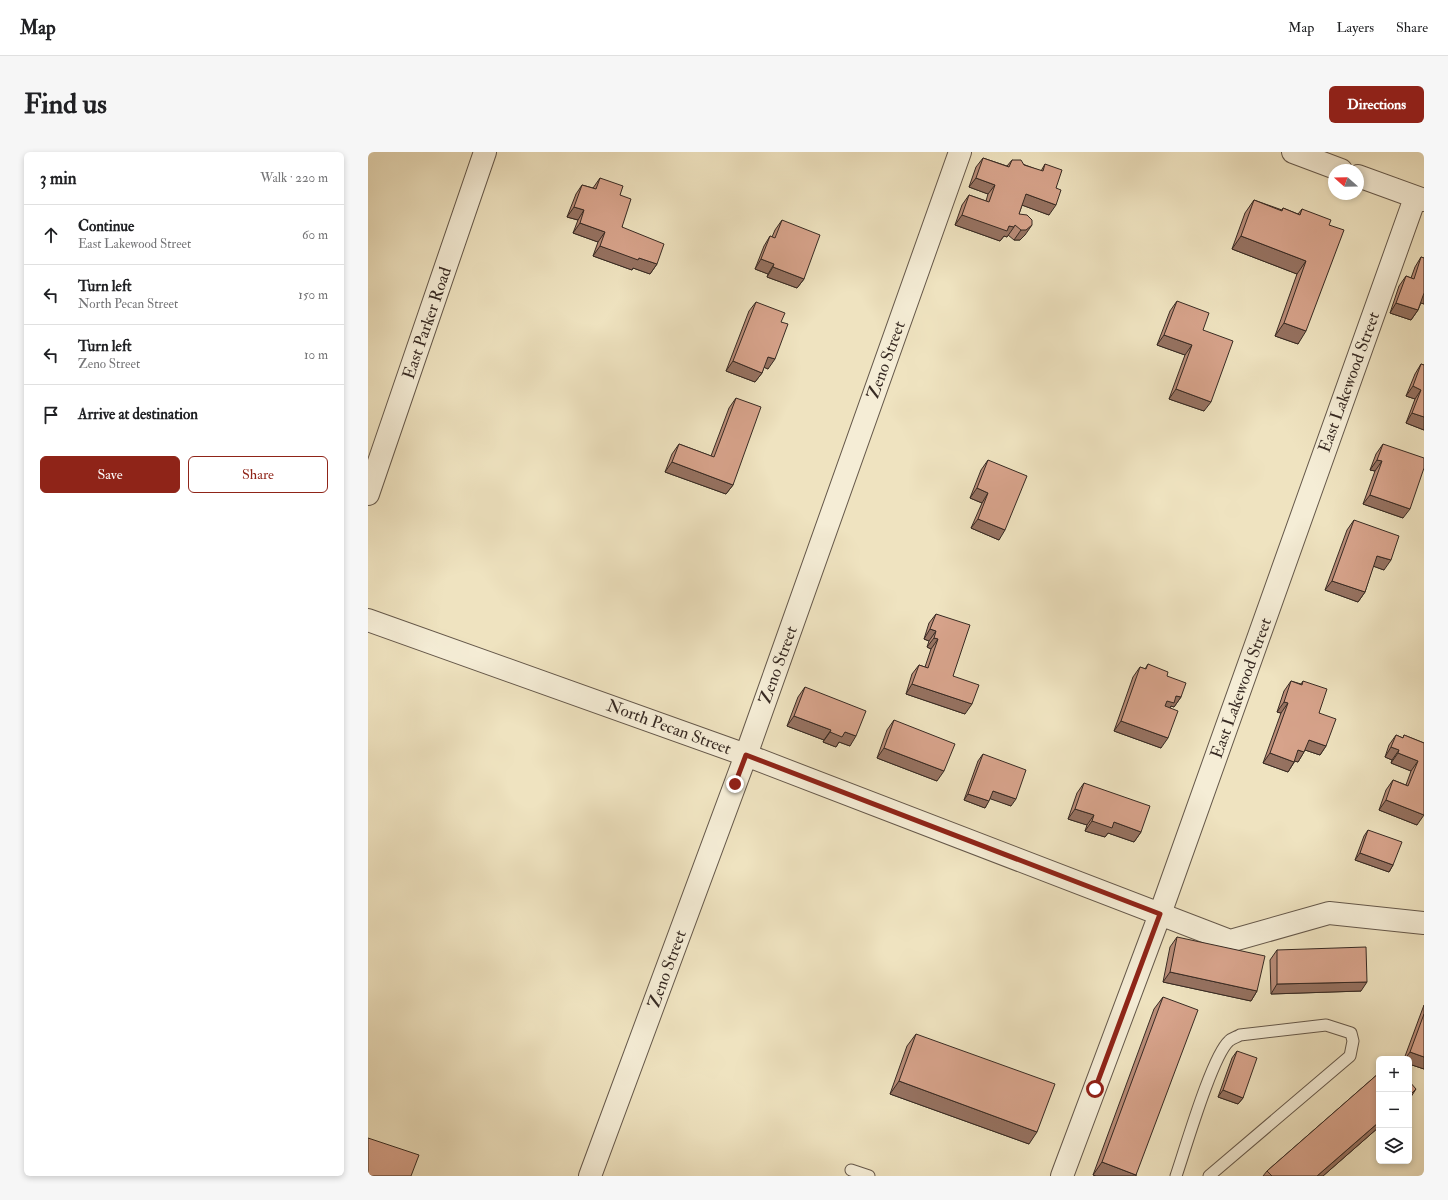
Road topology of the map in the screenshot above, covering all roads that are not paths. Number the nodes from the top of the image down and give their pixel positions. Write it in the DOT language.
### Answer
graph roads {
  1 [pos="485,152"];
  2 [pos="960,152"];
  3 [pos="1293,152"];
  4 [pos="1328,165"];
  5 [pos="1364,178"];
  6 [pos="1420,199"];
  7 [pos="368,494"];
  8 [pos="368,620"];
  9 [pos="746,755"];
  10 [pos="1160,914"];
  11 [pos="1424,923"];
  12 [pos="852,1170"];
  13 [pos="590,1176"];
  14 [pos="869,1176"];
  15 [pos="1062,1176"];
  16 [pos="1176,1176"];
  17 [pos="1210,1176"];
  1 -- 7 [label="street, East Parker Road"];
  2 -- 9 [label="street, Zeno Street"];
  3 -- 4 [label="street"];
  5 -- 6 [label="street"];
  6 -- 10 [label="street, East Lakewood Street"];
  8 -- 9 [label="street, North Pecan Street"];
  9 -- 10 [label="street, North Pecan Street"];
  9 -- 13 [label="street, Zeno Street"];
  10 -- 11 [label="street, North Pecan Street"];
  10 -- 15 [label="street, East Lakewood Street"];
  12 -- 14 [label="lane"];
  16 -- 17 [label="lane"];
}
